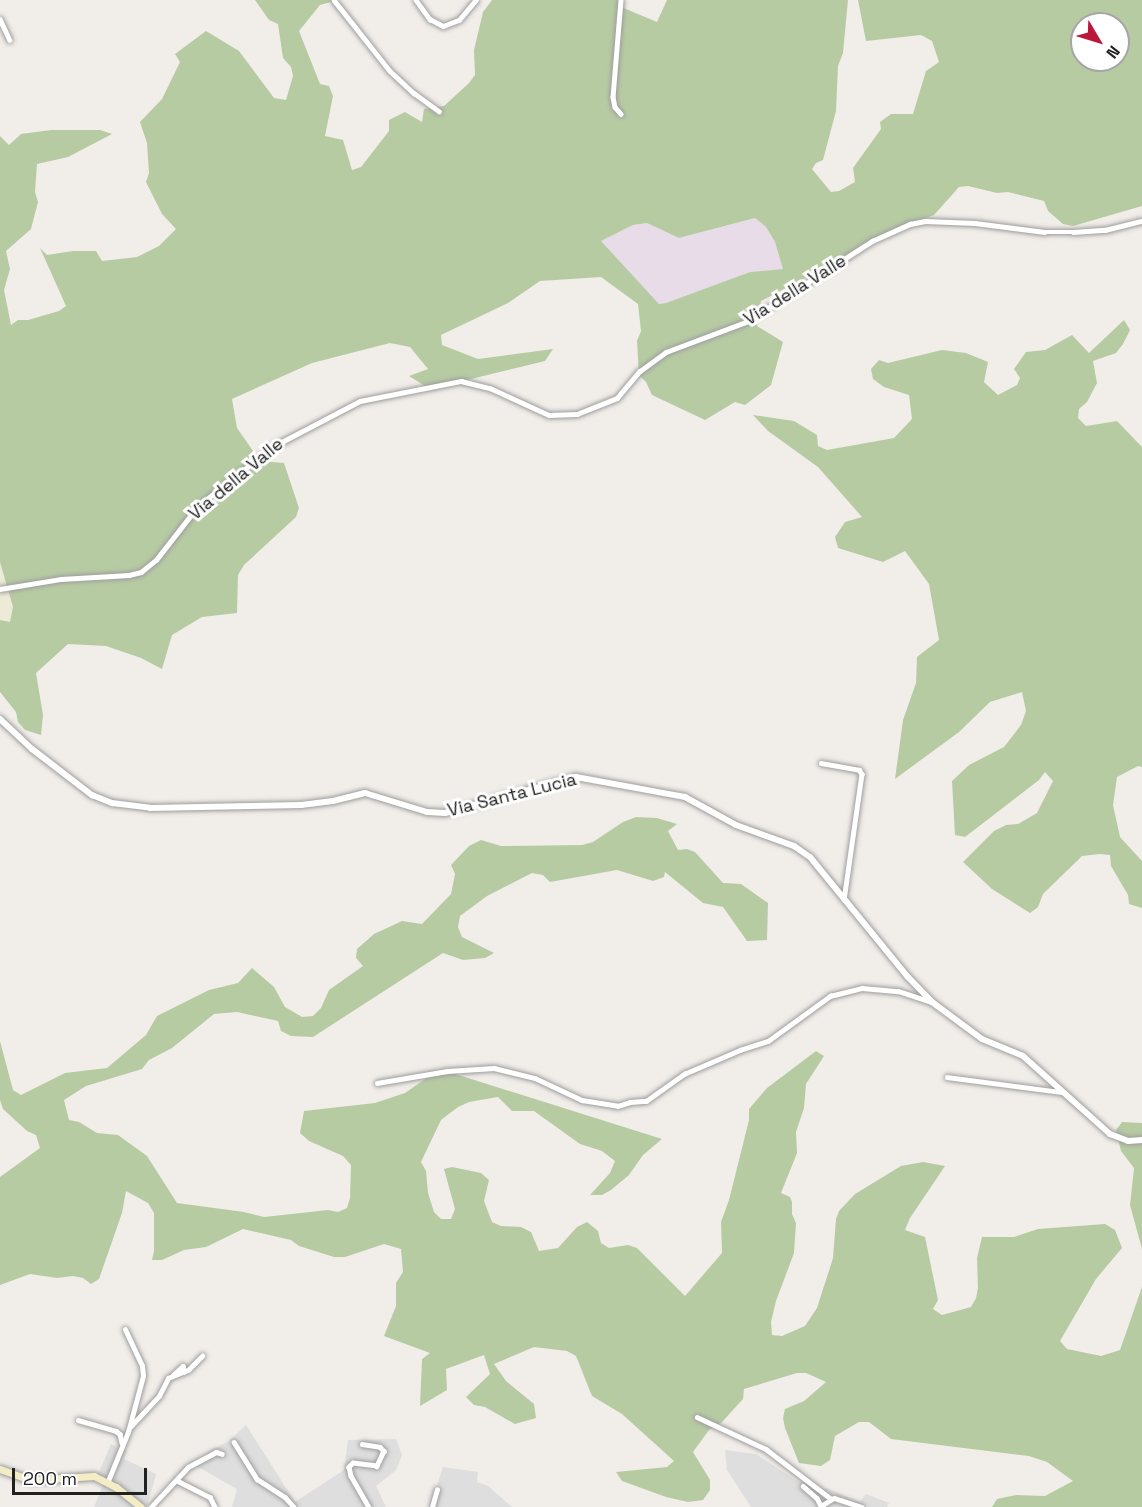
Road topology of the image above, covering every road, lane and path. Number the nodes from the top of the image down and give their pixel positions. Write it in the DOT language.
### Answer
graph roads {
  1 [pos="333,0"];
  2 [pos="416,0"];
  3 [pos="476,0"];
  4 [pos="621,0"];
  5 [pos="0,19"];
  6 [pos="9,40"];
  7 [pos="438,111"];
  8 [pos="621,114"];
  9 [pos="1142,220"];
  10 [pos="0,589"];
  11 [pos="0,719"];
  12 [pos="821,763"];
  13 [pos="844,900"];
  14 [pos="932,1002"];
  15 [pos="947,1077"];
  16 [pos="378,1083"];
  17 [pos="1061,1092"];
  18 [pos="1142,1140"];
  19 [pos="125,1330"];
  20 [pos="202,1356"];
  21 [pos="697,1417"];
  22 [pos="78,1420"];
  23 [pos="128,1432"];
  24 [pos="234,1442"];
  25 [pos="362,1444"];
  26 [pos="122,1447"];
  27 [pos="222,1454"];
  28 [pos="0,1469"];
  29 [pos="108,1481"];
  30 [pos="178,1481"];
  31 [pos="803,1486"];
  32 [pos="437,1490"];
  33 [pos="830,1498"];
  34 [pos="820,1506"];
  35 [pos="141,1507"];
  36 [pos="151,1507"];
  37 [pos="215,1507"];
  38 [pos="294,1507"];
  39 [pos="369,1507"];
  40 [pos="432,1507"];
  41 [pos="862,1507"];
  1 -- 7 [label="street"];
  2 -- 3 [label="street"];
  4 -- 8 [label="street"];
  5 -- 6 [label="street"];
  9 -- 10 [label="street, Via della Valle"];
  11 -- 13 [label="street, Via Santa Lucia"];
  12 -- 13 [label="street"];
  13 -- 14 [label="street, Via Santa Lucia"];
  14 -- 16 [label="street"];
  14 -- 17 [label="street, Via Santa Lucia"];
  15 -- 17 [label="street"];
  17 -- 18 [label="street, Via Santa Lucia"];
  19 -- 23 [label="street"];
  20 -- 23 [label="street"];
  21 -- 33 [label="street"];
  22 -- 26 [label="street"];
  23 -- 26 [label="street"];
  24 -- 38 [label="street"];
  25 -- 39 [label="street"];
  26 -- 29 [label="street"];
  27 -- 30 [label="street"];
  28 -- 29 [label="main road"];
  29 -- 35 [label="main road"];
  30 -- 36 [label="street"];
  30 -- 37 [label="street"];
  31 -- 34 [label="street"];
  32 -- 40 [label="street"];
  33 -- 34 [label="street"];
  33 -- 41 [label="street"];
}
